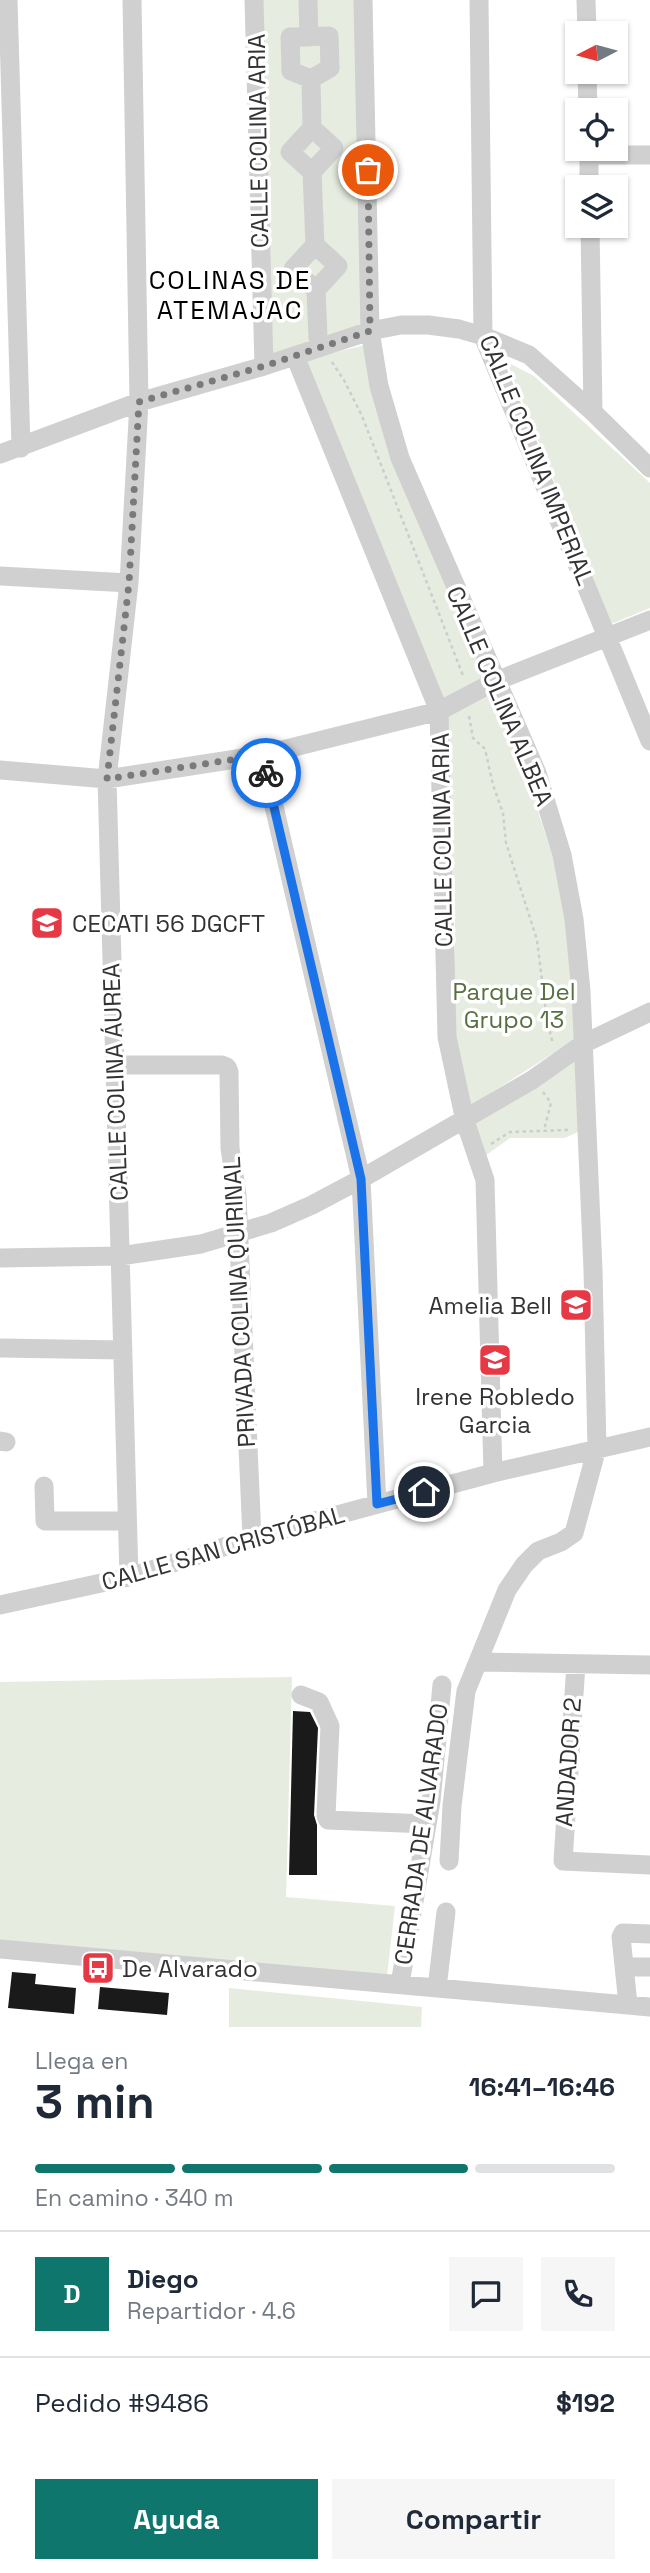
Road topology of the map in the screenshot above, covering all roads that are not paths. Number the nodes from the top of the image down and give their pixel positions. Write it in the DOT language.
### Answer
graph roads {
  1 [pos="8,0"];
  2 [pos="132,0"];
  3 [pos="254,0"];
  4 [pos="308,0"];
  5 [pos="363,0"];
  6 [pos="479,0"];
  7 [pos="586,0"];
  8 [pos="587,21"];
  9 [pos="309,37"];
  10 [pos="311,79"];
  11 [pos="312,128"];
  12 [pos="628,154"];
  13 [pos="650,155"];
  14 [pos="312,172"];
  15 [pos="590,238"];
  16 [pos="315,245"];
  17 [pos="316,290"];
  18 [pos="370,331"];
  19 [pos="484,336"];
  20 [pos="322,346"];
  21 [pos="295,356"];
  22 [pos="264,366"];
  23 [pos="139,402"];
  24 [pos="593,412"];
  25 [pos="21,447"];
  26 [pos="0,454"];
  27 [pos="650,468"];
  28 [pos="0,576"];
  29 [pos="129,583"];
  30 [pos="650,620"];
  31 [pos="609,638"];
  32 [pos="496,681"];
  33 [pos="439,711"];
  34 [pos="650,741"];
  35 [pos="262,755"];
  36 [pos="0,770"];
  37 [pos="107,779"];
  38 [pos="650,1012"];
  39 [pos="583,1044"];
  40 [pos="115,1065"];
  41 [pos="465,1121"];
  42 [pos="361,1179"];
  43 [pos="239,1234"];
  44 [pos="120,1256"];
  45 [pos="0,1258"];
  46 [pos="0,1348"];
  47 [pos="122,1350"];
  48 [pos="650,1437"];
  49 [pos="597,1448"];
  50 [pos="493,1473"];
  51 [pos="44,1486"];
  52 [pos="377,1504"];
  53 [pos="127,1521"];
  54 [pos="252,1538"];
  55 [pos="129,1577"];
  56 [pos="0,1605"];
  57 [pos="479,1662"];
  58 [pos="576,1664"];
  59 [pos="650,1665"];
  60 [pos="442,1685"];
  61 [pos="301,1695"];
  62 [pos="431,1801"];
  63 [pos="452,1806"];
  64 [pos="427,1824"];
  65 [pos="449,1861"];
  66 [pos="650,1865"];
  67 [pos="446,1912"];
  68 [pos="650,1934"];
  69 [pos="0,1949"];
  70 [pos="625,1967"];
  71 [pos="650,1967"];
  72 [pos="400,1984"];
  73 [pos="437,1987"];
  74 [pos="628,2004"];
  75 [pos="650,2007"];
  1 -- 25 [label="street"];
  2 -- 23 [label="street, CALLE COLINA ÁUREA"];
  3 -- 22 [label="street, CALLE COLINA ARIA"];
  4 -- 9 [label="street"];
  5 -- 18 [label="street, CALLE COLINA ALBEA"];
  6 -- 19 [label="street, CALLE COLINA IMPERIAL"];
  7 -- 8 [label="street"];
  9 -- 10 [label="street"];
  9 -- 10 [label="street"];
  10 -- 11 [label="street"];
  11 -- 14 [label="street"];
  11 -- 14 [label="street"];
  12 -- 13 [label="street"];
  14 -- 16 [label="street"];
  15 -- 24 [label="street"];
  16 -- 17 [label="street"];
  16 -- 17 [label="street"];
  17 -- 20 [label="street"];
  18 -- 19 [label="street"];
  18 -- 21 [label="street"];
  18 -- 32 [label="street, CALLE COLINA ALBEA"];
  19 -- 24 [label="street"];
  19 -- 31 [label="street, CALLE COLINA IMPERIAL"];
  21 -- 22 [label="street"];
  21 -- 33 [label="street, CALLE COLINA ARIA"];
  22 -- 23 [label="street"];
  23 -- 25 [label="street"];
  23 -- 29 [label="street, CALLE COLINA ÁUREA"];
  24 -- 27 [label="street"];
  25 -- 26 [label="street"];
  28 -- 29 [label="street"];
  29 -- 37 [label="street, CALLE COLINA ÁUREA"];
  30 -- 31 [label="street"];
  31 -- 32 [label="street"];
  31 -- 34 [label="street, CALLE COLINA IMPERIAL"];
  32 -- 33 [label="street"];
  32 -- 39 [label="street, CALLE COLINA ALBEA"];
  33 -- 35 [label="street"];
  33 -- 41 [label="street, CALLE COLINA ARIA"];
  35 -- 37 [label="street"];
  35 -- 42 [label="street"];
  36 -- 37 [label="street"];
  37 -- 40 [label="street, CALLE COLINA ÁUREA"];
  38 -- 39 [label="street"];
  39 -- 41 [label="street"];
  39 -- 49 [label="street, CALLE COLINA ALBEA"];
  40 -- 43 [label="street, PRIVADA COLINA QUIRINAL"];
  40 -- 44 [label="street, CALLE COLINA ÁUREA"];
  41 -- 42 [label="street"];
  41 -- 50 [label="street, CALLE COLINA ARIA"];
  42 -- 43 [label="street"];
  42 -- 52 [label="street"];
  43 -- 44 [label="street"];
  43 -- 54 [label="street, PRIVADA COLINA QUIRINAL"];
  44 -- 45 [label="street"];
  44 -- 47 [label="street, CALLE COLINA ÁUREA"];
  46 -- 47 [label="street"];
  47 -- 53 [label="street, CALLE COLINA ÁUREA"];
  48 -- 49 [label="street, CALLE SAN CRISTÓBAL"];
  49 -- 50 [label="street, CALLE SAN CRISTÓBAL"];
  49 -- 57 [label="street, CALLE COLINA ALBEA"];
  50 -- 52 [label="street, CALLE SAN CRISTÓBAL"];
  51 -- 53 [label="street"];
  52 -- 54 [label="street, CALLE SAN CRISTÓBAL"];
  53 -- 55 [label="street, CALLE COLINA ÁUREA"];
  54 -- 55 [label="street, CALLE SAN CRISTÓBAL"];
  55 -- 56 [label="street, CALLE SAN CRISTÓBAL"];
  57 -- 58 [label="street"];
  57 -- 63 [label="street, CALLE COLINA ALBEA"];
  58 -- 59 [label="street"];
  58 -- 66 [label="street, ANDADOR 2"];
  60 -- 62 [label="street, CERRADA DE ALVARADO"];
  61 -- 64 [label="street"];
  62 -- 63 [label="street"];
  62 -- 64 [label="street, CERRADA DE ALVARADO"];
  63 -- 65 [label="street, CALLE COLINA ALBEA"];
  64 -- 72 [label="street, CERRADA DE ALVARADO"];
  67 -- 73 [label="street"];
  68 -- 70 [label="street"];
  69 -- 72 [label="street"];
  70 -- 71 [label="street"];
  70 -- 74 [label="street"];
  72 -- 73 [label="street"];
  73 -- 74 [label="street"];
  74 -- 75 [label="street"];
}
